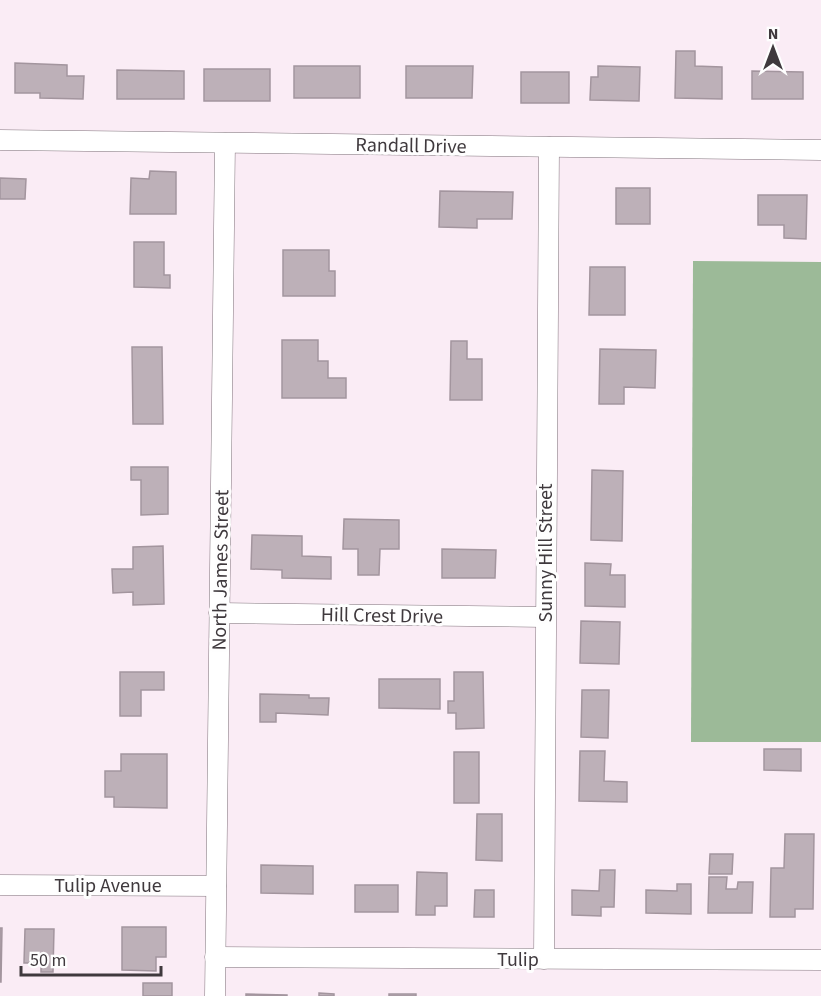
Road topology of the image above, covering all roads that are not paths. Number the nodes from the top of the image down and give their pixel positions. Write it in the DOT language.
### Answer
graph roads {
  1 [pos="0,140"];
  2 [pos="225,143"];
  3 [pos="549,147"];
  4 [pos="821,150"];
  5 [pos="219,613"];
  6 [pos="544,617"];
  7 [pos="0,885"];
  8 [pos="216,886"];
  9 [pos="215,957"];
  10 [pos="544,959"];
  11 [pos="821,960"];
  12 [pos="214,996"];
  1 -- 2 [label="street, Randall Drive"];
  2 -- 3 [label="street, Randall Drive"];
  2 -- 5 [label="street, North James Street"];
  3 -- 4 [label="street, Randall Drive"];
  3 -- 6 [label="street, Sunny Hill Street"];
  5 -- 6 [label="street, Hill Crest Drive"];
  5 -- 8 [label="street, North James Street"];
  6 -- 10 [label="street, Sunny Hill Street"];
  7 -- 8 [label="street, Tulip Avenue"];
  8 -- 9 [label="street, North James Street"];
  9 -- 10 [label="street, Tulip"];
  9 -- 12 [label="street, North James Street"];
  10 -- 11 [label="street, Tulip"];
}
